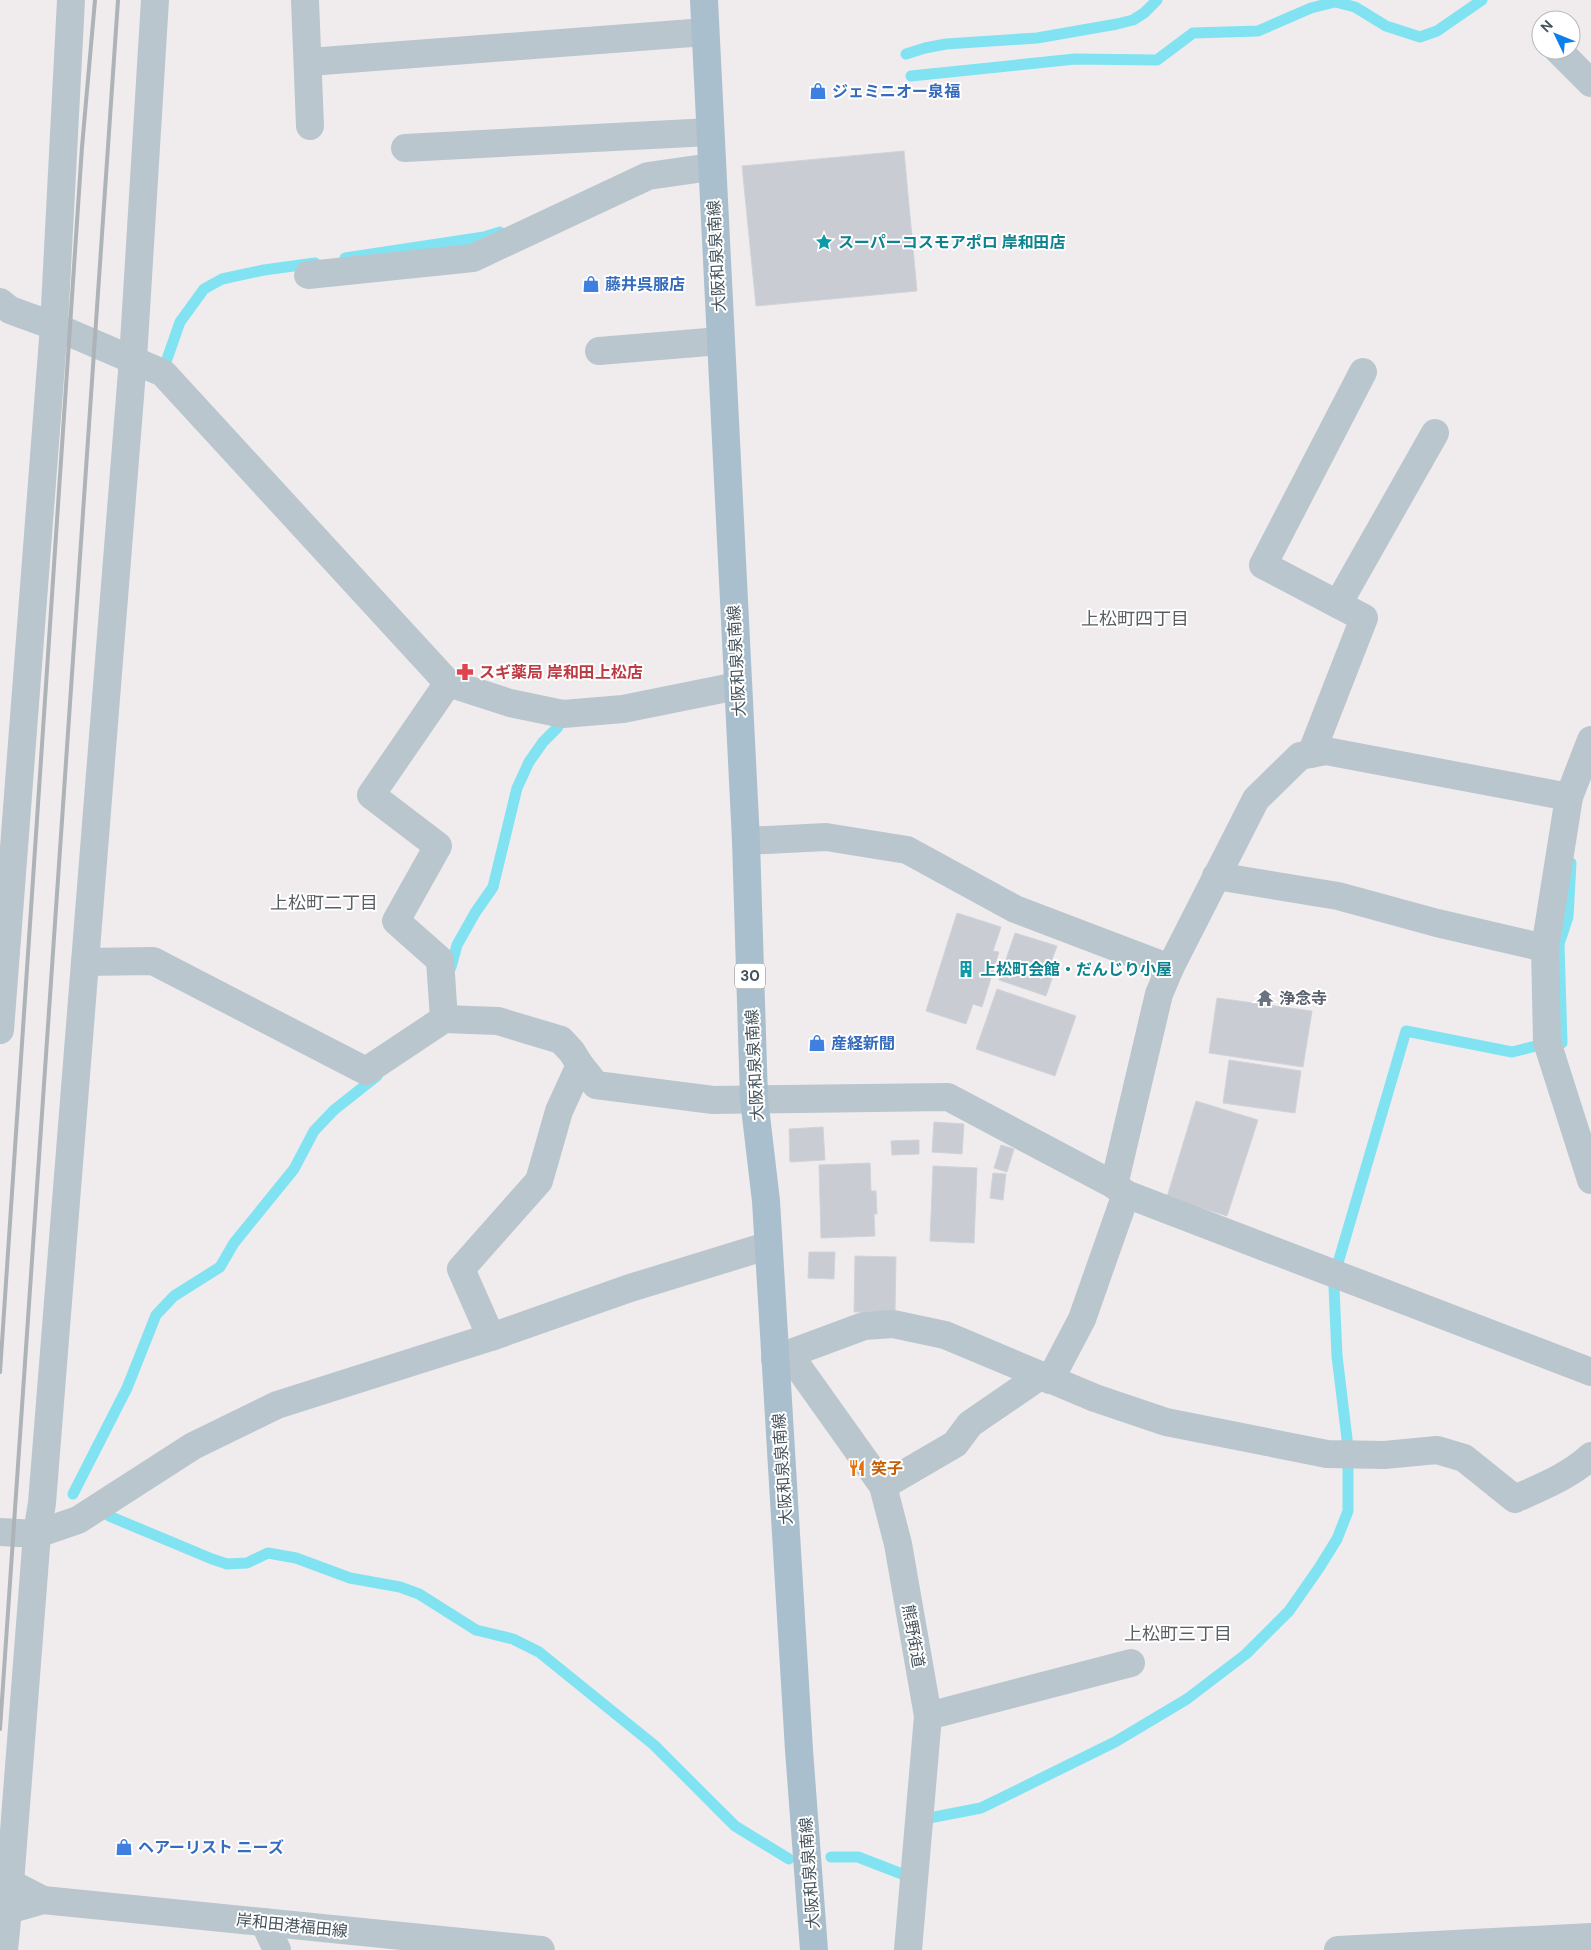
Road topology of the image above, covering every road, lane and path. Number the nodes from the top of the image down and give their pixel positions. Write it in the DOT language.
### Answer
graph roads {
  1 [pos="71,0"];
  2 [pos="154,0"];
  3 [pos="305,0"];
  4 [pos="704,0"];
  5 [pos="705,32"];
  6 [pos="1568,60"];
  7 [pos="309,62"];
  8 [pos="1591,83"];
  9 [pos="310,126"];
  10 [pos="710,132"];
  11 [pos="406,148"];
  12 [pos="711,167"];
  13 [pos="308,275"];
  14 [pos="0,302"];
  15 [pos="54,326"];
  16 [pos="720,342"];
  17 [pos="600,351"];
  18 [pos="133,359"];
  19 [pos="1363,372"];
  20 [pos="1435,433"];
  21 [pos="1338,604"];
  22 [pos="448,683"];
  23 [pos="737,686"];
  24 [pos="1591,740"];
  25 [pos="1311,754"];
  26 [pos="1570,797"];
  27 [pos="746,841"];
  28 [pos="1216,876"];
  29 [pos="1544,948"];
  30 [pos="85,962"];
  31 [pos="1170,968"];
  32 [pos="444,1019"];
  33 [pos="0,1030"];
  34 [pos="580,1065"];
  35 [pos="754,1099"];
  36 [pos="1591,1180"];
  37 [pos="1120,1189"];
  38 [pos="767,1246"];
  39 [pos="491,1337"];
  40 [pos="782,1357"];
  41 [pos="1591,1372"];
  42 [pos="1045,1378"];
  43 [pos="1591,1456"];
  44 [pos="882,1486"];
  45 [pos="0,1532"];
  46 [pos="37,1534"];
  47 [pos="1131,1663"];
  48 [pos="928,1716"];
  49 [pos="5,1882"];
  50 [pos="43,1900"];
  51 [pos="4,1910"];
  52 [pos="264,1922"];
  53 [pos="1591,1937"];
  54 [pos="4,1950"];
  55 [pos="277,1950"];
  56 [pos="541,1950"];
  57 [pos="814,1950"];
  58 [pos="908,1950"];
  59 [pos="1338,1950"];
  1 -- 15 [label="street"];
  2 -- 18 [label="street"];
  3 -- 7 [label="street"];
  4 -- 5 [label="main road, 大阪和泉泉南線 / 30"];
  5 -- 7 [label="street"];
  5 -- 10 [label="main road, 大阪和泉泉南線 / 30"];
  6 -- 8 [label="street"];
  7 -- 9 [label="street"];
  10 -- 11 [label="street"];
  10 -- 12 [label="main road, 大阪和泉泉南線 / 30"];
  12 -- 13 [label="street"];
  12 -- 16 [label="main road, 大阪和泉泉南線 / 30"];
  14 -- 15 [label="street"];
  15 -- 18 [label="street"];
  15 -- 33 [label="street"];
  16 -- 17 [label="street"];
  16 -- 23 [label="main road, 大阪和泉泉南線 / 30"];
  18 -- 22 [label="street"];
  18 -- 30 [label="street"];
  19 -- 21 [label="street"];
  20 -- 21 [label="street"];
  21 -- 25 [label="street"];
  22 -- 23 [label="street"];
  22 -- 32 [label="street"];
  23 -- 27 [label="main road, 大阪和泉泉南線 / 30"];
  24 -- 26 [label="street"];
  25 -- 26 [label="street"];
  25 -- 28 [label="street"];
  26 -- 29 [label="street"];
  27 -- 31 [label="street"];
  27 -- 35 [label="main road, 大阪和泉泉南線 / 30"];
  28 -- 29 [label="street"];
  28 -- 31 [label="street"];
  29 -- 36 [label="street"];
  30 -- 32 [label="street"];
  30 -- 46 [label="street"];
  31 -- 37 [label="street"];
  32 -- 34 [label="street"];
  34 -- 35 [label="street"];
  34 -- 39 [label="street"];
  35 -- 37 [label="street"];
  35 -- 38 [label="main road, 大阪和泉泉南線 / 30"];
  37 -- 41 [label="street"];
  37 -- 42 [label="street"];
  38 -- 39 [label="street"];
  38 -- 40 [label="main road, 大阪和泉泉南線 / 30"];
  39 -- 46 [label="street"];
  40 -- 42 [label="street"];
  40 -- 44 [label="street, 熊野街道"];
  40 -- 57 [label="main road, 大阪和泉泉南線 / 30"];
  42 -- 43 [label="street"];
  42 -- 44 [label="street"];
  44 -- 48 [label="street, 熊野街道"];
  45 -- 46 [label="street"];
  46 -- 49 [label="street"];
  47 -- 48 [label="street"];
  48 -- 58 [label="street, 熊野街道"];
  49 -- 50 [label="street, 岸和田港福田線"];
  50 -- 51 [label="street, 岸和田港福田線"];
  50 -- 52 [label="street, 岸和田港福田線"];
  51 -- 54 [label="street"];
  52 -- 55 [label="street"];
  52 -- 56 [label="street, 岸和田港福田線"];
  53 -- 59 [label="street"];
}
